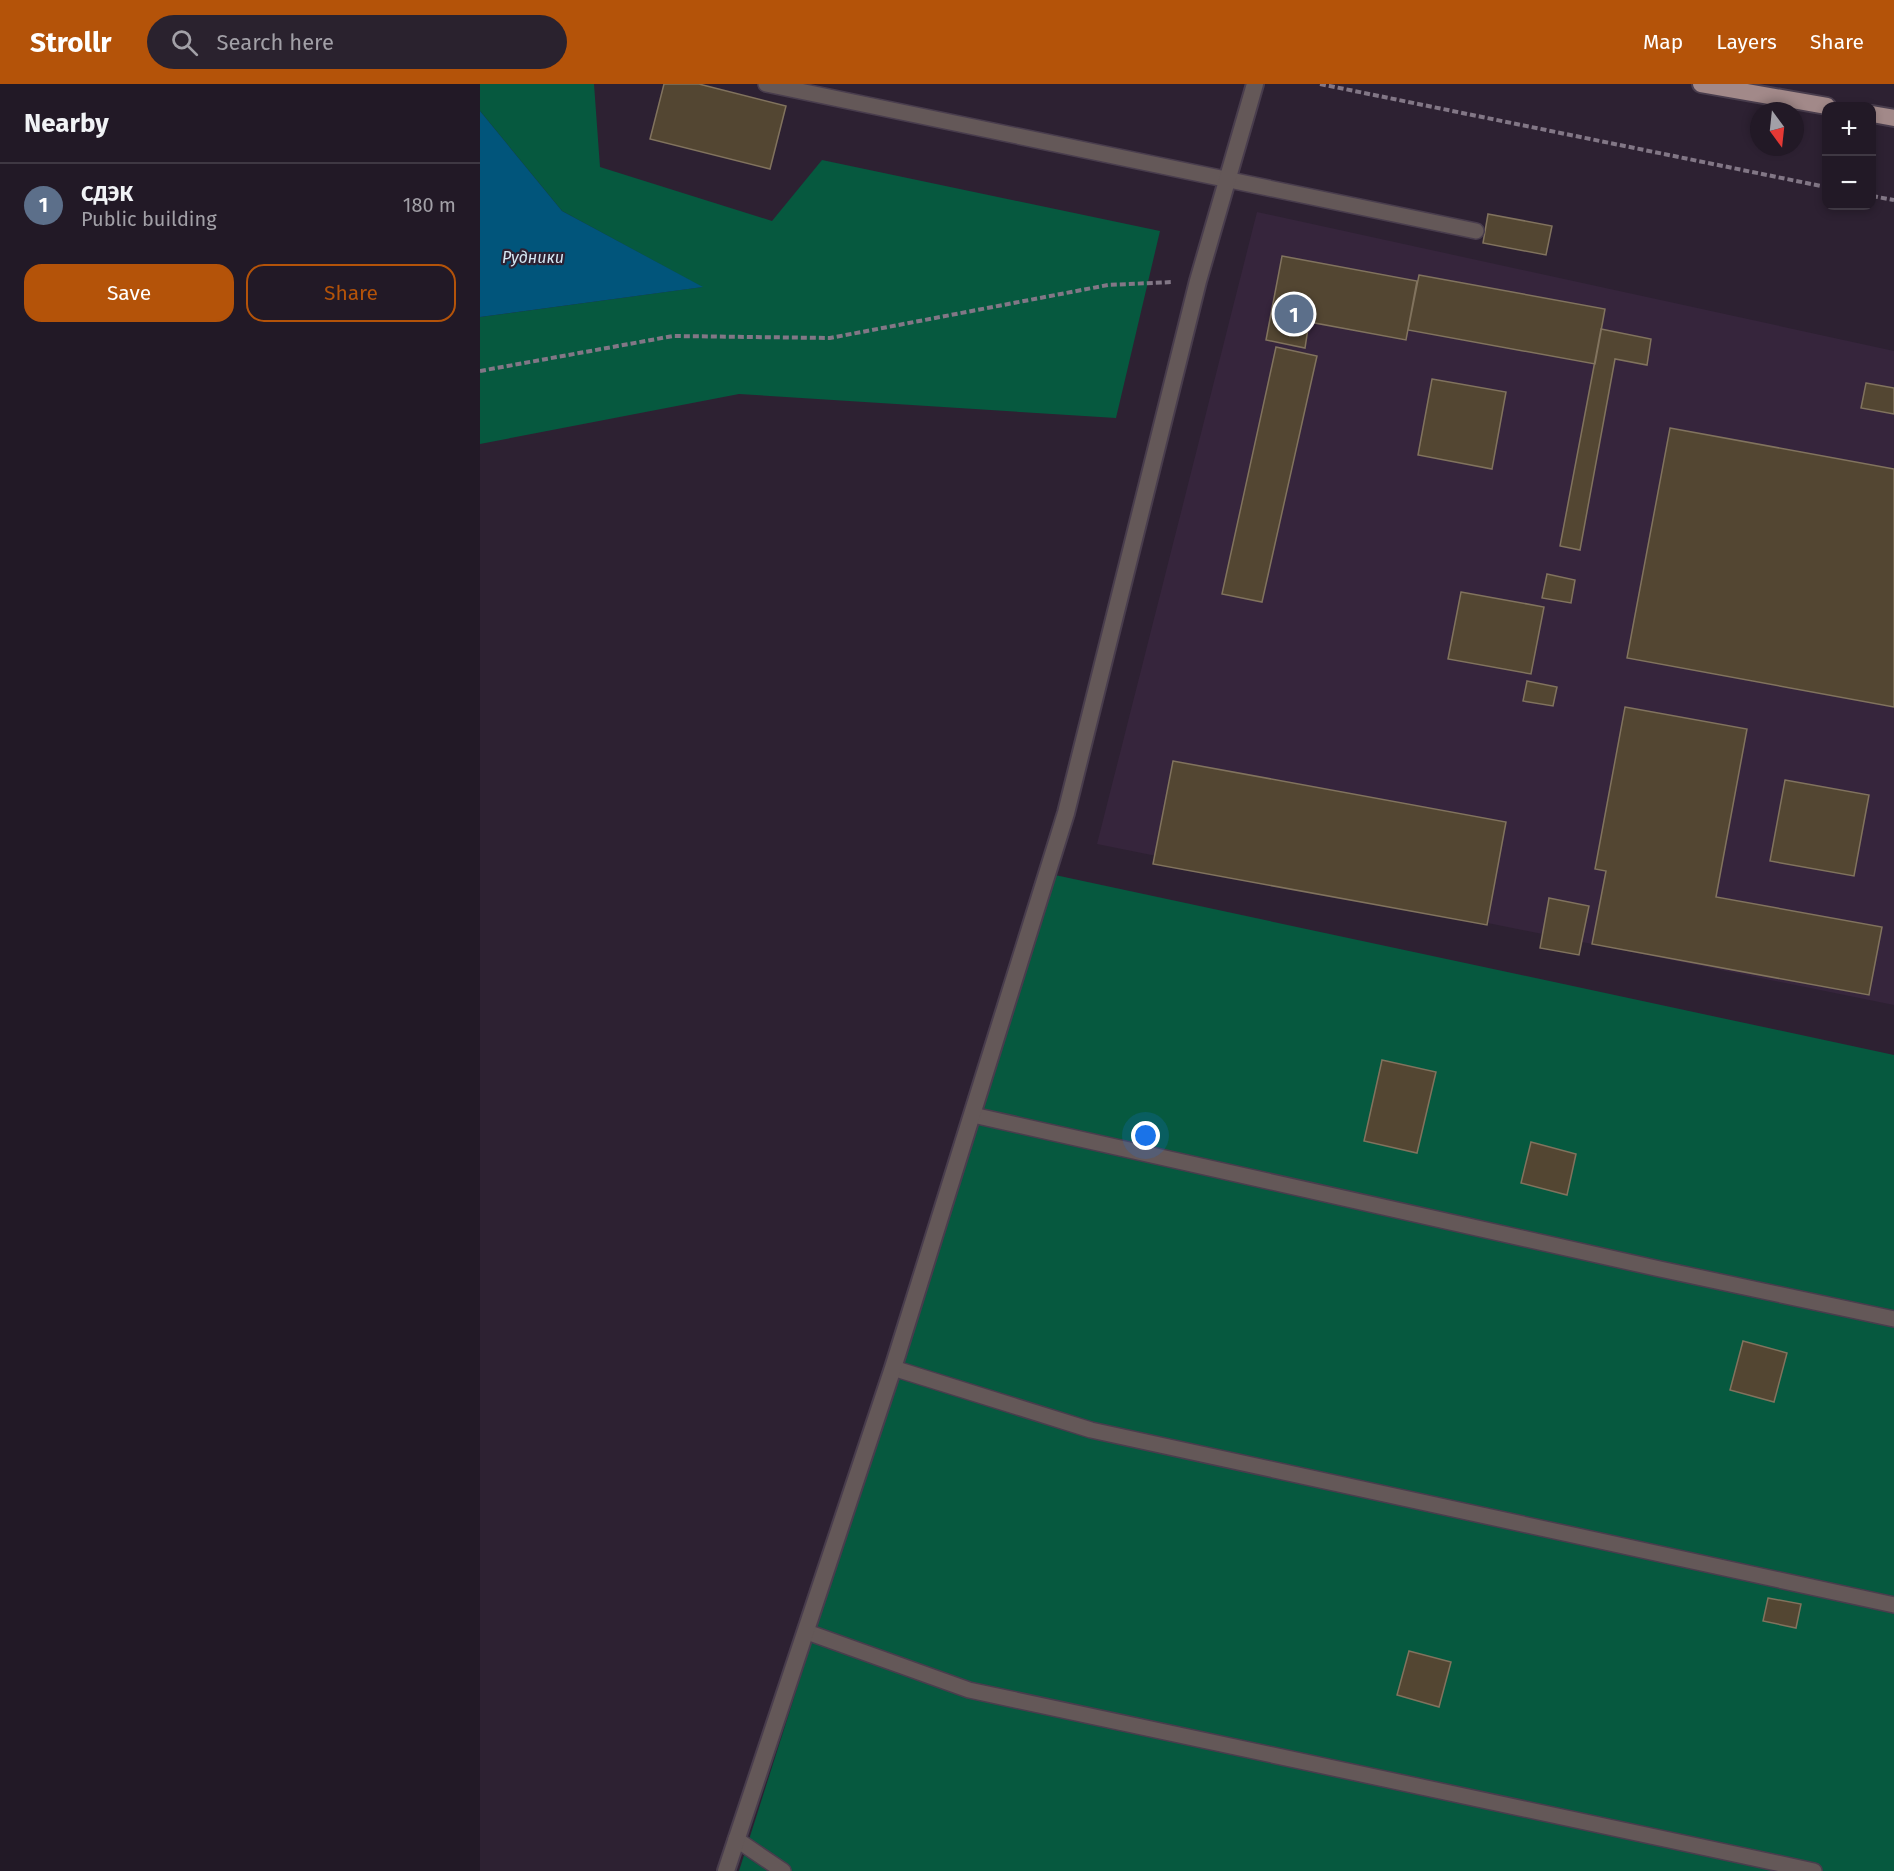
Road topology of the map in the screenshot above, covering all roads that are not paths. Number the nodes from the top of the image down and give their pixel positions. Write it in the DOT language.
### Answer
graph roads {
  1 [pos="766,84"];
  2 [pos="1255,84"];
  3 [pos="1701,84"];
  4 [pos="1822,105"];
  5 [pos="1876,115"];
  6 [pos="1894,118"];
  7 [pos="1229,180"];
  8 [pos="1476,231"];
  9 [pos="974,1115"];
  10 [pos="1894,1319"];
  11 [pos="893,1368"];
  12 [pos="1894,1605"];
  13 [pos="807,1632"];
  14 [pos="736,1839"];
  15 [pos="726,1871"];
  16 [pos="783,1871"];
  17 [pos="1814,1871"];
  1 -- 7 [label="lane"];
  2 -- 7 [label="street"];
  3 -- 4 [label="main road"];
  5 -- 6 [label="main road"];
  7 -- 8 [label="lane"];
  7 -- 9 [label="street"];
  9 -- 10 [label="lane"];
  9 -- 11 [label="street"];
  11 -- 12 [label="lane"];
  11 -- 13 [label="street"];
  13 -- 14 [label="street"];
  13 -- 17 [label="lane"];
  14 -- 15 [label="street"];
  14 -- 16 [label="lane"];
}
